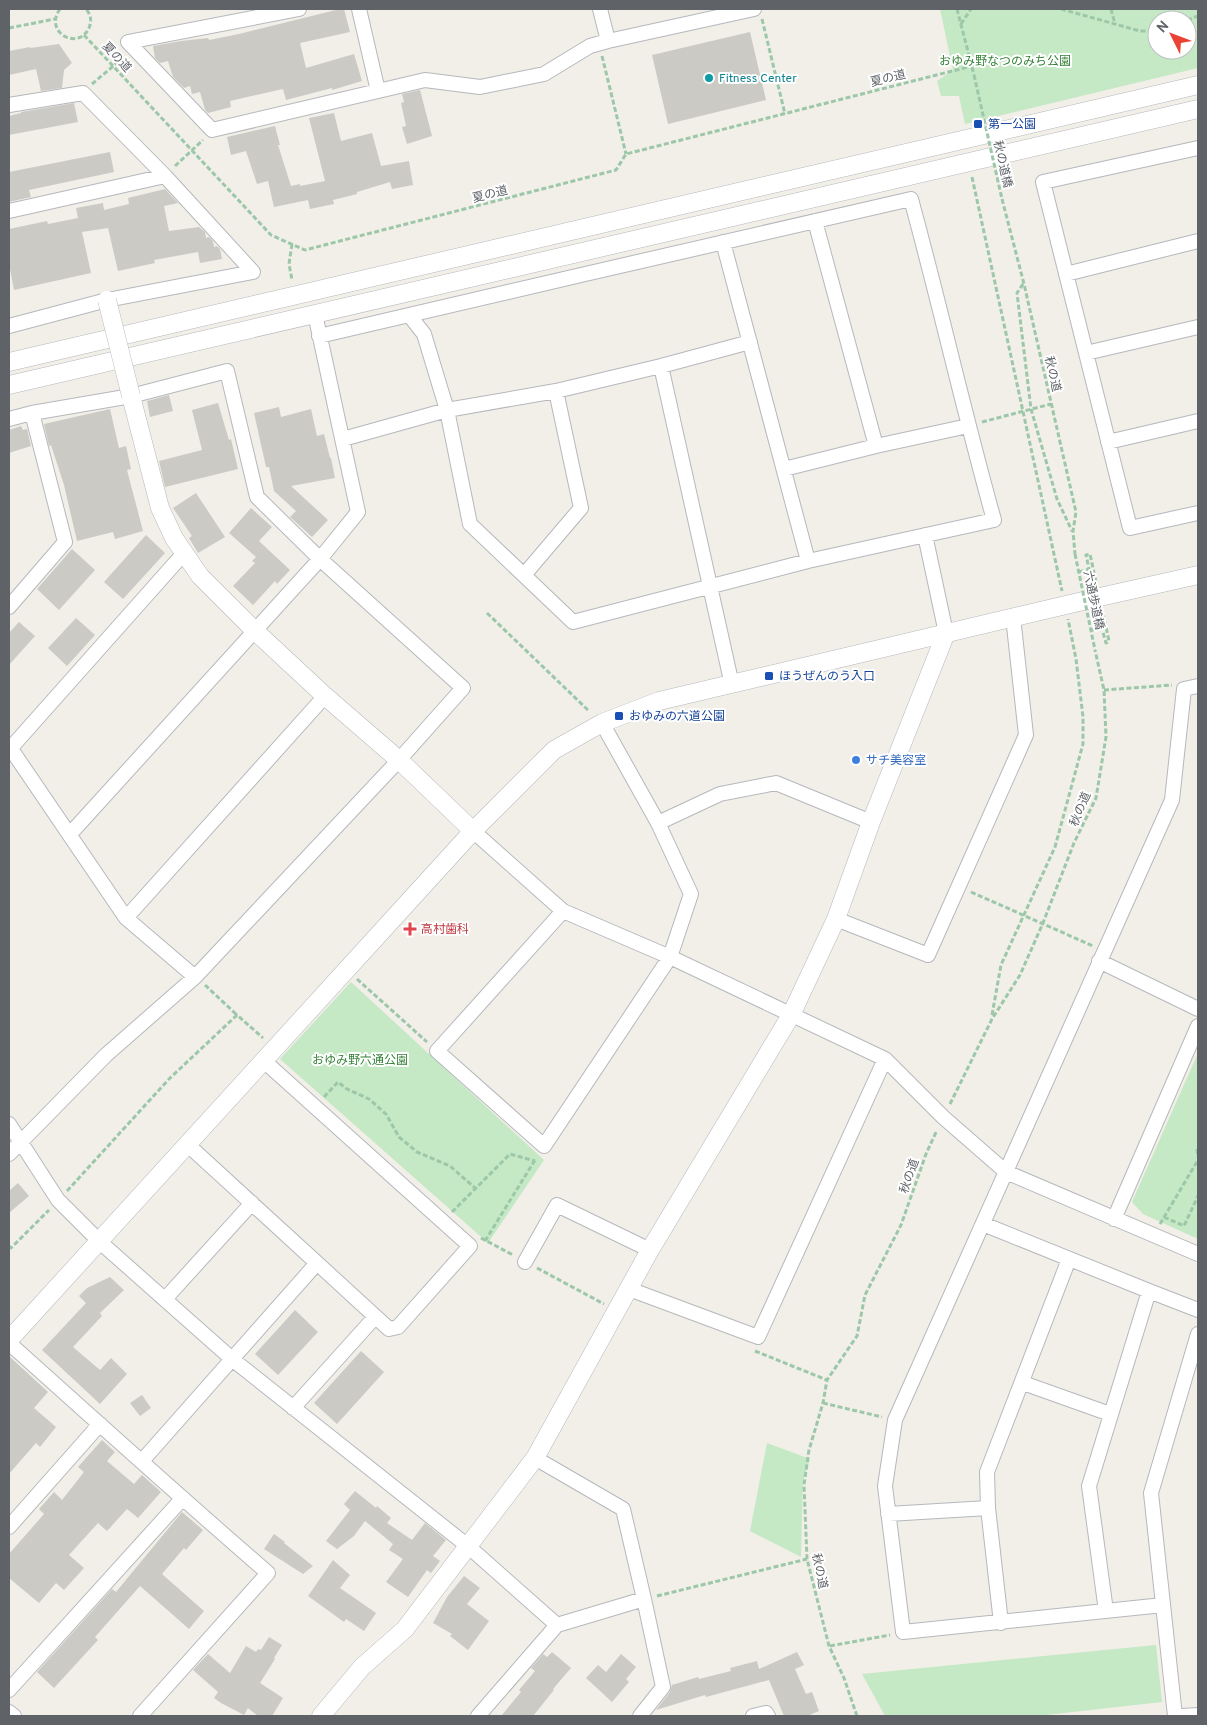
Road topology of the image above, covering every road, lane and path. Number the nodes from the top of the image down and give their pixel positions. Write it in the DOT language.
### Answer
graph roads {
  1 [pos="60,9"];
  2 [pos="86,9"];
  3 [pos="298,9"];
  4 [pos="359,9"];
  5 [pos="600,9"];
  6 [pos="957,9"];
  7 [pos="971,9"];
  8 [pos="1062,9"];
  9 [pos="1111,9"];
  10 [pos="261,13"];
  11 [pos="758,14"];
  12 [pos="55,19"];
  13 [pos="961,24"];
  14 [pos="1115,24"];
  15 [pos="9,28"];
  16 [pos="1147,31"];
  17 [pos="84,35"];
  18 [pos="603,42"];
  19 [pos="134,48"];
  20 [pos="113,66"];
  21 [pos="972,66"];
  22 [pos="1198,85"];
  23 [pos="378,91"];
  24 [pos="82,92"];
  25 [pos="9,106"];
  26 [pos="1198,109"];
  27 [pos="785,114"];
  28 [pos="212,130"];
  29 [pos="1198,148"];
  30 [pos="192,150"];
  31 [pos="626,154"];
  32 [pos="969,161"];
  33 [pos="165,176"];
  34 [pos="1002,199"];
  35 [pos="9,211"];
  36 [pos="815,221"];
  37 [pos="1198,241"];
  38 [pos="723,242"];
  39 [pos="292,244"];
  40 [pos="1066,274"];
  41 [pos="1024,284"];
  42 [pos="296,295"];
  43 [pos="107,300"];
  44 [pos="314,314"];
  45 [pos="409,315"];
  46 [pos="9,326"];
  47 [pos="1198,327"];
  48 [pos="319,336"];
  49 [pos="750,342"];
  50 [pos="1086,353"];
  51 [pos="9,362"];
  52 [pos="661,366"];
  53 [pos="9,385"];
  54 [pos="556,391"];
  55 [pos="131,396"];
  56 [pos="1051,404"];
  57 [pos="1031,409"];
  58 [pos="447,410"];
  59 [pos="1022,411"];
  60 [pos="32,413"];
  61 [pos="9,418"];
  62 [pos="1198,422"];
  63 [pos="968,426"];
  64 [pos="343,439"];
  65 [pos="1108,442"];
  66 [pos="876,446"];
  67 [pos="784,469"];
  68 [pos="1198,513"];
  69 [pos="1073,532"];
  70 [pos="926,535"];
  71 [pos="184,552"];
  72 [pos="1075,554"];
  73 [pos="320,558"];
  74 [pos="808,561"];
  75 [pos="1079,572"];
  76 [pos="524,575"];
  77 [pos="1198,575"];
  78 [pos="710,588"];
  79 [pos="1100,597"];
  80 [pos="1065,605"];
  81 [pos="9,607"];
  82 [pos="487,613"];
  83 [pos="1013,617"];
  84 [pos="254,630"];
  85 [pos="1091,630"];
  86 [pos="946,633"];
  87 [pos="1095,650"];
  88 [pos="732,685"];
  89 [pos="1198,686"];
  90 [pos="1184,689"];
  91 [pos="1104,690"];
  92 [pos="326,696"];
  93 [pos="602,723"];
  94 [pos="9,748"];
  95 [pos="400,760"];
  96 [pos="871,822"];
  97 [pos="658,823"];
  98 [pos="473,831"];
  99 [pos="70,834"];
  100 [pos="959,887"];
  101 [pos="563,911"];
  102 [pos="1024,915"];
  103 [pos="126,918"];
  104 [pos="836,919"];
  105 [pos="1043,923"];
  106 [pos="1102,956"];
  107 [pos="670,957"];
  108 [pos="347,970"];
  109 [pos="195,977"];
  110 [pos="1198,1010"];
  111 [pos="237,1015"];
  112 [pos="790,1015"];
  113 [pos="992,1019"];
  114 [pos="1198,1026"];
  115 [pos="437,1051"];
  116 [pos="269,1054"];
  117 [pos="885,1060"];
  118 [pos="315,1107"];
  119 [pos="943,1117"];
  120 [pos="9,1124"];
  121 [pos="20,1143"];
  122 [pos="188,1145"];
  123 [pos="544,1146"];
  124 [pos="1197,1149"];
  125 [pos="9,1154"];
  126 [pos="1198,1158"];
  127 [pos="535,1161"];
  128 [pos="1006,1172"];
  129 [pos="475,1188"];
  130 [pos="1198,1196"];
  131 [pos="58,1200"];
  132 [pos="252,1203"];
  133 [pos="1164,1217"];
  134 [pos="1114,1219"];
  135 [pos="443,1222"];
  136 [pos="983,1224"];
  137 [pos="1153,1236"];
  138 [pos="485,1240"];
  139 [pos="100,1242"];
  140 [pos="9,1246"];
  141 [pos="470,1246"];
  142 [pos="650,1250"];
  143 [pos="1198,1254"];
  144 [pos="1069,1258"];
  145 [pos="525,1262"];
  146 [pos="317,1263"];
  147 [pos="629,1288"];
  148 [pos="1149,1291"];
  149 [pos="165,1299"];
  150 [pos="617,1310"];
  151 [pos="1198,1310"];
  152 [pos="375,1317"];
  153 [pos="1198,1334"];
  154 [pos="9,1342"];
  155 [pos="232,1359"];
  156 [pos="1022,1383"];
  157 [pos="823,1403"];
  158 [pos="293,1408"];
  159 [pos="1110,1414"];
  160 [pos="895,1420"];
  161 [pos="100,1424"];
  162 [pos="535,1458"];
  163 [pos="142,1461"];
  164 [pos="182,1499"];
  165 [pos="988,1508"];
  166 [pos="888,1514"];
  167 [pos="9,1527"];
  168 [pos="469,1547"];
  169 [pos="806,1559"];
  170 [pos="644,1599"];
  171 [pos="1163,1605"];
  172 [pos="1106,1611"];
  173 [pos="1001,1623"];
  174 [pos="556,1625"];
  175 [pos="903,1632"];
  176 [pos="829,1646"];
  177 [pos="9,1690"];
  178 [pos="9,1712"];
  179 [pos="1198,1714"];
  180 [pos="14,1716"];
  181 [pos="140,1716"];
  182 [pos="321,1716"];
  183 [pos="478,1716"];
  184 [pos="640,1716"];
  185 [pos="753,1716"];
  186 [pos="768,1716"];
  187 [pos="857,1716"];
  188 [pos="1175,1716"];
  189 [pos="1182,1716"];
  1 -- 12 [label="path"];
  2 -- 17 [label="path"];
  3 -- 10 [label="street"];
  4 -- 23 [label="street"];
  5 -- 18 [label="street"];
  6 -- 13 [label="path, 秋の道橋"];
  7 -- 13 [label="path"];
  8 -- 14 [label="path"];
  9 -- 14 [label="path"];
  10 -- 19 [label="street"];
  11 -- 18 [label="street"];
  11 -- 27 [label="path"];
  12 -- 15 [label="path"];
  12 -- 17 [label="path"];
  13 -- 21 [label="path, 秋の道橋"];
  14 -- 16 [label="path"];
  17 -- 20 [label="path, 夏の道"];
  18 -- 23 [label="street"];
  18 -- 31 [label="path"];
  19 -- 20 [label="path"];
  19 -- 28 [label="street"];
  20 -- 24 [label="path"];
  20 -- 30 [label="path, 夏の道"];
  21 -- 27 [label="path, 夏の道"];
  21 -- 34 [label="path, 秋の道橋, bridge"];
  22 -- 42 [label="street"];
  23 -- 28 [label="street"];
  24 -- 25 [label="street"];
  24 -- 33 [label="street"];
  26 -- 32 [label="street"];
  27 -- 31 [label="path, 夏の道"];
  28 -- 30 [label="path"];
  29 -- 40 [label="street"];
  30 -- 33 [label="path"];
  30 -- 39 [label="path, 夏の道"];
  31 -- 39 [label="path, 夏の道"];
  32 -- 44 [label="street"];
  32 -- 59 [label="path"];
  33 -- 35 [label="street"];
  33 -- 43 [label="street"];
  34 -- 41 [label="path, 秋の道"];
  36 -- 38 [label="street"];
  36 -- 63 [label="street"];
  36 -- 66 [label="street"];
  37 -- 40 [label="street"];
  38 -- 45 [label="street"];
  38 -- 49 [label="street"];
  39 -- 42 [label="path"];
  40 -- 50 [label="street"];
  41 -- 56 [label="path, 秋の道"];
  41 -- 57 [label="path"];
  42 -- 51 [label="street"];
  43 -- 46 [label="street"];
  43 -- 55 [label="street, bridge"];
  44 -- 48 [label="street"];
  44 -- 53 [label="street"];
  45 -- 48 [label="street"];
  45 -- 58 [label="street"];
  47 -- 50 [label="street"];
  48 -- 64 [label="street"];
  49 -- 52 [label="street"];
  49 -- 67 [label="street"];
  50 -- 65 [label="street"];
  52 -- 54 [label="street"];
  52 -- 78 [label="street"];
  54 -- 58 [label="street"];
  54 -- 76 [label="street"];
  55 -- 60 [label="street"];
  55 -- 71 [label="street"];
  55 -- 73 [label="street"];
  56 -- 57 [label="path"];
  56 -- 69 [label="path, 秋の道"];
  57 -- 59 [label="path"];
  57 -- 69 [label="path"];
  58 -- 64 [label="street"];
  58 -- 76 [label="street"];
  59 -- 63 [label="path"];
  59 -- 80 [label="path"];
  60 -- 61 [label="street"];
  60 -- 81 [label="street"];
  62 -- 65 [label="street"];
  63 -- 66 [label="street"];
  63 -- 70 [label="street"];
  64 -- 73 [label="street"];
  65 -- 68 [label="street"];
  66 -- 67 [label="street"];
  67 -- 74 [label="street"];
  69 -- 72 [label="path, 秋の道"];
  70 -- 74 [label="street"];
  70 -- 86 [label="street"];
  71 -- 84 [label="street"];
  71 -- 94 [label="street"];
  72 -- 75 [label="path, 六通歩道橋, bridge"];
  73 -- 84 [label="street"];
  73 -- 95 [label="street"];
  74 -- 78 [label="street"];
  75 -- 79 [label="path"];
  75 -- 85 [label="path, 六通歩道橋, bridge"];
  76 -- 78 [label="street"];
  77 -- 79 [label="street"];
  78 -- 88 [label="street"];
  79 -- 80 [label="street"];
  79 -- 85 [label="path"];
  80 -- 83 [label="street"];
  80 -- 102 [label="path"];
  82 -- 93 [label="path"];
  83 -- 86 [label="street"];
  83 -- 100 [label="street"];
  84 -- 92 [label="street"];
  84 -- 99 [label="street"];
  85 -- 87 [label="path, 六通歩道橋, bridge"];
  86 -- 88 [label="street"];
  86 -- 96 [label="street"];
  87 -- 91 [label="path, 秋の道"];
  88 -- 93 [label="street"];
  89 -- 90 [label="street"];
  90 -- 91 [label="path"];
  90 -- 106 [label="street"];
  91 -- 105 [label="path, 秋の道"];
  92 -- 95 [label="street"];
  92 -- 103 [label="street"];
  93 -- 97 [label="street"];
  93 -- 98 [label="street"];
  94 -- 99 [label="street"];
  95 -- 98 [label="street"];
  95 -- 109 [label="street"];
  96 -- 97 [label="street"];
  96 -- 104 [label="street"];
  97 -- 107 [label="street"];
  98 -- 101 [label="street"];
  98 -- 108 [label="street"];
  99 -- 103 [label="street"];
  100 -- 102 [label="path"];
  100 -- 104 [label="street"];
  101 -- 107 [label="street"];
  101 -- 115 [label="street"];
  102 -- 105 [label="path"];
  102 -- 113 [label="path"];
  103 -- 109 [label="street"];
  104 -- 112 [label="street"];
  105 -- 106 [label="path"];
  105 -- 113 [label="path, 秋の道"];
  106 -- 110 [label="street"];
  106 -- 128 [label="street"];
  107 -- 112 [label="street"];
  107 -- 123 [label="street"];
  108 -- 115 [label="path"];
  108 -- 116 [label="street"];
  109 -- 111 [label="path"];
  109 -- 121 [label="street"];
  111 -- 116 [label="path"];
  111 -- 131 [label="path"];
  112 -- 117 [label="street"];
  112 -- 142 [label="street"];
  113 -- 119 [label="path, 秋の道"];
  114 -- 134 [label="street"];
  115 -- 123 [label="street"];
  116 -- 118 [label="street"];
  116 -- 122 [label="street"];
  117 -- 119 [label="street"];
  117 -- 147 [label="street"];
  118 -- 129 [label="path"];
  118 -- 135 [label="street"];
  119 -- 128 [label="street"];
  119 -- 157 [label="path, 秋の道"];
  120 -- 121 [label="street"];
  121 -- 125 [label="street"];
  121 -- 131 [label="street"];
  122 -- 132 [label="street"];
  122 -- 139 [label="street"];
  123 -- 127 [label="path"];
  124 -- 126 [label="path"];
  126 -- 133 [label="path"];
  127 -- 129 [label="path"];
  127 -- 138 [label="path"];
  128 -- 134 [label="street"];
  128 -- 136 [label="street"];
  129 -- 135 [label="path"];
  130 -- 133 [label="path"];
  131 -- 139 [label="street"];
  131 -- 140 [label="path"];
  132 -- 146 [label="street"];
  132 -- 149 [label="street"];
  133 -- 137 [label="path"];
  134 -- 137 [label="street"];
  135 -- 141 [label="street"];
  136 -- 144 [label="street"];
  136 -- 160 [label="street"];
  137 -- 143 [label="street"];
  138 -- 141 [label="path"];
  138 -- 145 [label="path"];
  139 -- 149 [label="street"];
  139 -- 154 [label="street"];
  141 -- 152 [label="street"];
  142 -- 145 [label="street"];
  142 -- 147 [label="street"];
  144 -- 148 [label="street"];
  144 -- 156 [label="street"];
  145 -- 150 [label="path"];
  146 -- 152 [label="street"];
  146 -- 155 [label="street"];
  147 -- 150 [label="street"];
  148 -- 151 [label="street"];
  148 -- 159 [label="street"];
  149 -- 155 [label="street"];
  150 -- 162 [label="street"];
  152 -- 158 [label="street"];
  153 -- 171 [label="street"];
  154 -- 161 [label="street"];
  155 -- 158 [label="street"];
  155 -- 163 [label="street"];
  156 -- 159 [label="street"];
  156 -- 165 [label="street"];
  157 -- 160 [label="path"];
  157 -- 169 [label="path, 秋の道"];
  158 -- 168 [label="street"];
  159 -- 172 [label="street"];
  160 -- 166 [label="street"];
  161 -- 163 [label="street"];
  161 -- 167 [label="street"];
  162 -- 168 [label="street"];
  162 -- 170 [label="street"];
  163 -- 164 [label="street"];
  164 -- 177 [label="street"];
  164 -- 181 [label="street"];
  165 -- 166 [label="street"];
  165 -- 173 [label="street"];
  166 -- 175 [label="street"];
  168 -- 174 [label="street"];
  168 -- 182 [label="street"];
  169 -- 170 [label="path"];
  169 -- 176 [label="path, 秋の道"];
  170 -- 174 [label="street"];
  170 -- 184 [label="street"];
  171 -- 172 [label="street"];
  171 -- 188 [label="street"];
  172 -- 173 [label="street"];
  173 -- 175 [label="street"];
  174 -- 183 [label="street"];
  175 -- 176 [label="path"];
  176 -- 187 [label="path, 秋の道"];
  178 -- 180 [label="street"];
  179 -- 189 [label="street"];
  185 -- 186 [label="street"];
}
